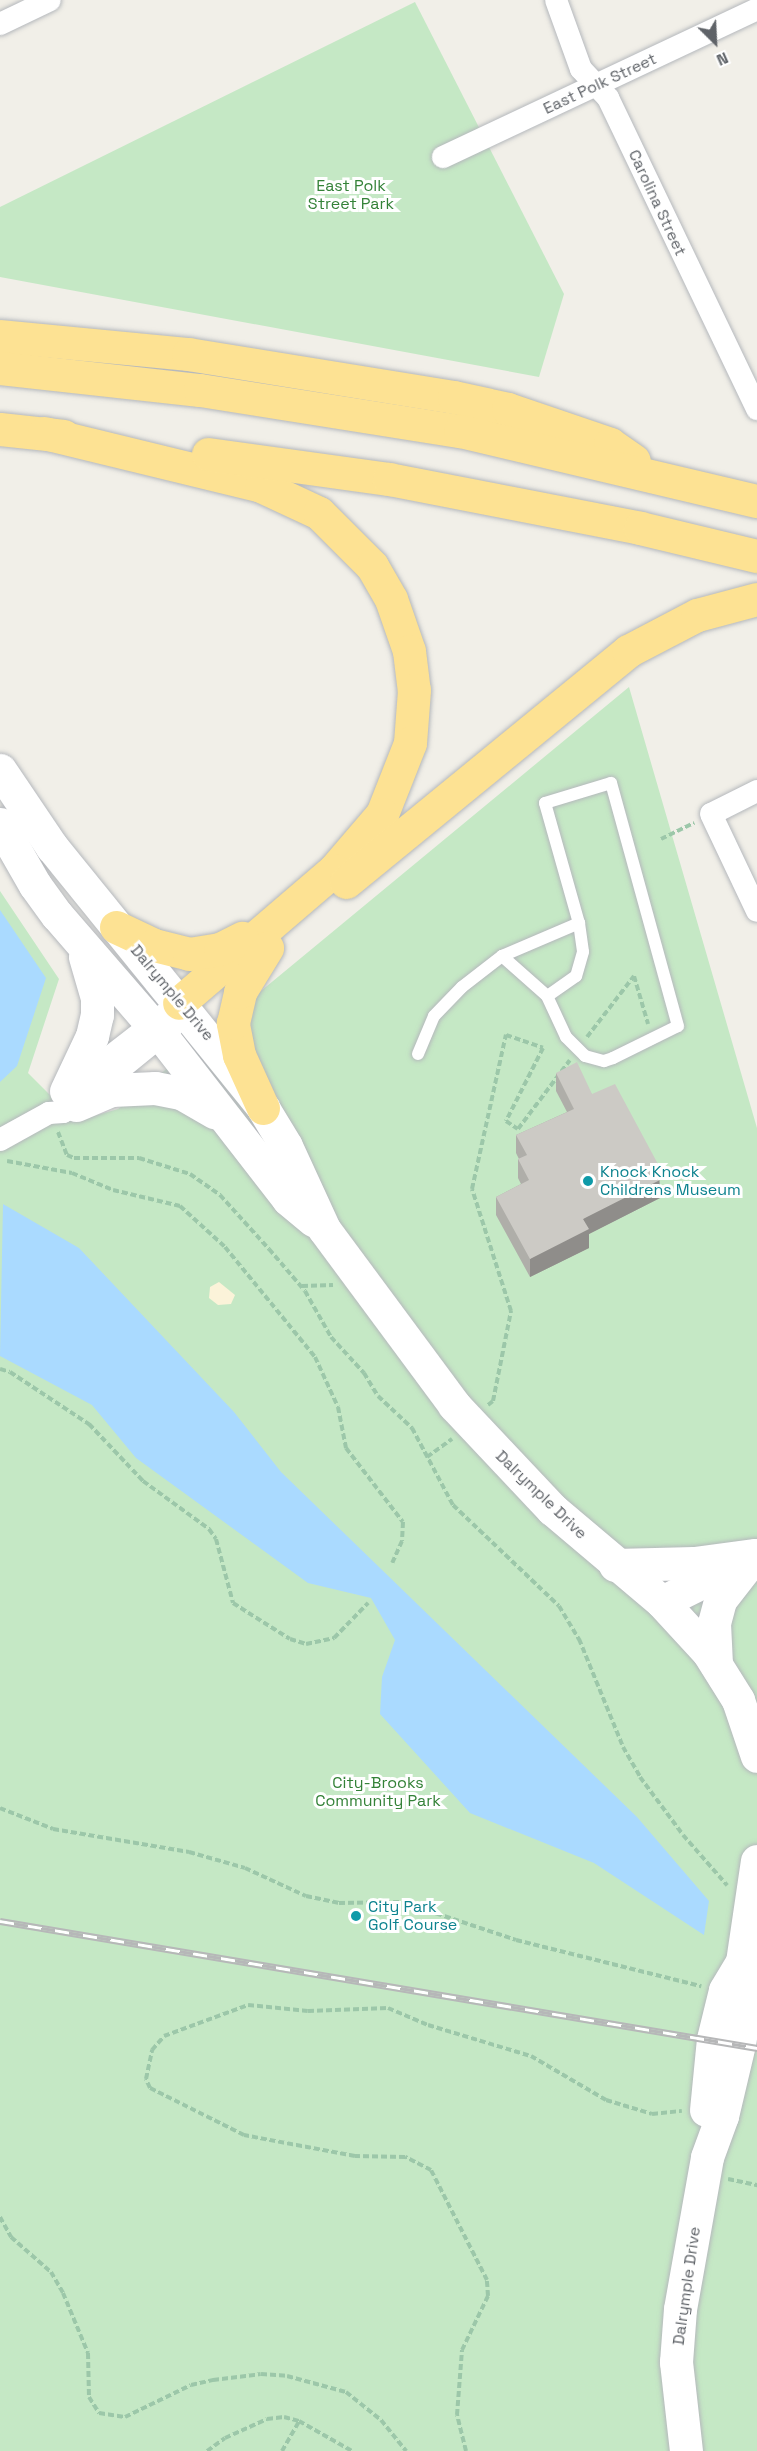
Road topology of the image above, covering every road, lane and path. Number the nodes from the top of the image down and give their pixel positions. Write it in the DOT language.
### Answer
graph roads {
  1 [pos="50,0"];
  2 [pos="556,0"];
  3 [pos="757,9"];
  4 [pos="8,14"];
  5 [pos="596,87"];
  6 [pos="443,157"];
  7 [pos="0,336"];
  8 [pos="0,368"];
  9 [pos="757,409"];
  10 [pos="0,429"];
  11 [pos="44,433"];
  12 [pos="657,478"];
  13 [pos="757,501"];
  14 [pos="757,556"];
  15 [pos="757,599"];
  16 [pos="0,770"];
  17 [pos="757,791"];
  18 [pos="711,814"];
  19 [pos="0,824"];
  20 [pos="661,839"];
  21 [pos="19,852"];
  22 [pos="757,910"];
  23 [pos="579,923"];
  24 [pos="116,927"];
  25 [pos="267,936"];
  26 [pos="81,944"];
  27 [pos="502,956"];
  28 [pos="547,996"];
  29 [pos="169,1019"];
  30 [pos="652,1039"];
  31 [pos="577,1050"];
  32 [pos="418,1054"];
  33 [pos="263,1108"];
  34 [pos="61,1109"];
  35 [pos="230,1124"];
  36 [pos="0,1140"];
  37 [pos="0,1161"];
  38 [pos="324,1229"];
  39 [pos="0,1369"];
  40 [pos="486,1407"];
  41 [pos="455,1436"];
  42 [pos="426,1457"];
  43 [pos="756,1554"];
  44 [pos="392,1563"];
  45 [pos="615,1565"];
  46 [pos="662,1602"];
  47 [pos="368,1603"];
  48 [pos="716,1664"];
  49 [pos="757,1756"];
  50 [pos="0,1808"];
  51 [pos="757,1867"];
  52 [pos="729,1887"];
  53 [pos="704,1987"];
  54 [pos="688,2108"];
  55 [pos="712,2167"];
  56 [pos="757,2185"];
  57 [pos="0,2217"];
  58 [pos="299,2421"];
  59 [pos="207,2451"];
  60 [pos="282,2451"];
  61 [pos="352,2451"];
  62 [pos="406,2451"];
  63 [pos="466,2451"];
  64 [pos="686,2451"];
  1 -- 4 [label="street"];
  2 -- 5 [label="street, Carolina Street"];
  3 -- 5 [label="street, East Polk Street"];
  5 -- 6 [label="street, East Polk Street"];
  5 -- 9 [label="street, Carolina Street"];
  7 -- 12 [label="highway"];
  8 -- 12 [label="highway"];
  10 -- 11 [label="highway"];
  11 -- 14 [label="highway"];
  11 -- 25 [label="highway"];
  12 -- 13 [label="highway"];
  15 -- 25 [label="highway"];
  16 -- 24 [label="street, Dalrymple Drive"];
  17 -- 18 [label="street"];
  18 -- 20 [label="path"];
  18 -- 22 [label="street"];
  19 -- 21 [label="street, Dalrymple Drive"];
  21 -- 26 [label="street, Dalrymple Drive"];
  21 -- 29 [label="street"];
  23 -- 27 [label="lane"];
  23 -- 28 [label="lane"];
  23 -- 30 [label="lane"];
  24 -- 25 [label="highway"];
  24 -- 29 [label="street, Dalrymple Drive"];
  25 -- 29 [label="highway"];
  25 -- 33 [label="highway"];
  26 -- 29 [label="street, Dalrymple Drive"];
  26 -- 34 [label="street"];
  27 -- 28 [label="lane"];
  27 -- 32 [label="lane"];
  28 -- 31 [label="lane"];
  29 -- 33 [label="street, Dalrymple Drive"];
  29 -- 34 [label="street"];
  29 -- 35 [label="street, Dalrymple Drive"];
  30 -- 31 [label="lane"];
  30 -- 31 [label="path"];
  31 -- 40 [label="path"];
  33 -- 38 [label="street, Dalrymple Drive"];
  34 -- 35 [label="street"];
  34 -- 36 [label="street"];
  34 -- 42 [label="path"];
  35 -- 38 [label="street, Dalrymple Drive"];
  37 -- 44 [label="path"];
  38 -- 45 [label="street, Dalrymple Drive"];
  39 -- 47 [label="path"];
  41 -- 42 [label="path"];
  42 -- 52 [label="path"];
  43 -- 45 [label="street"];
  43 -- 46 [label="street"];
  43 -- 48 [label="street"];
  45 -- 46 [label="street, Dalrymple Drive"];
  46 -- 48 [label="street, Dalrymple Drive"];
  48 -- 49 [label="street, Dalrymple Drive"];
  50 -- 53 [label="path"];
  51 -- 55 [label="street, Dalrymple Drive"];
  54 -- 63 [label="path"];
  55 -- 56 [label="path"];
  55 -- 64 [label="street, Dalrymple Drive"];
  57 -- 62 [label="path"];
  58 -- 59 [label="path"];
  58 -- 60 [label="path"];
  58 -- 61 [label="path"];
}
